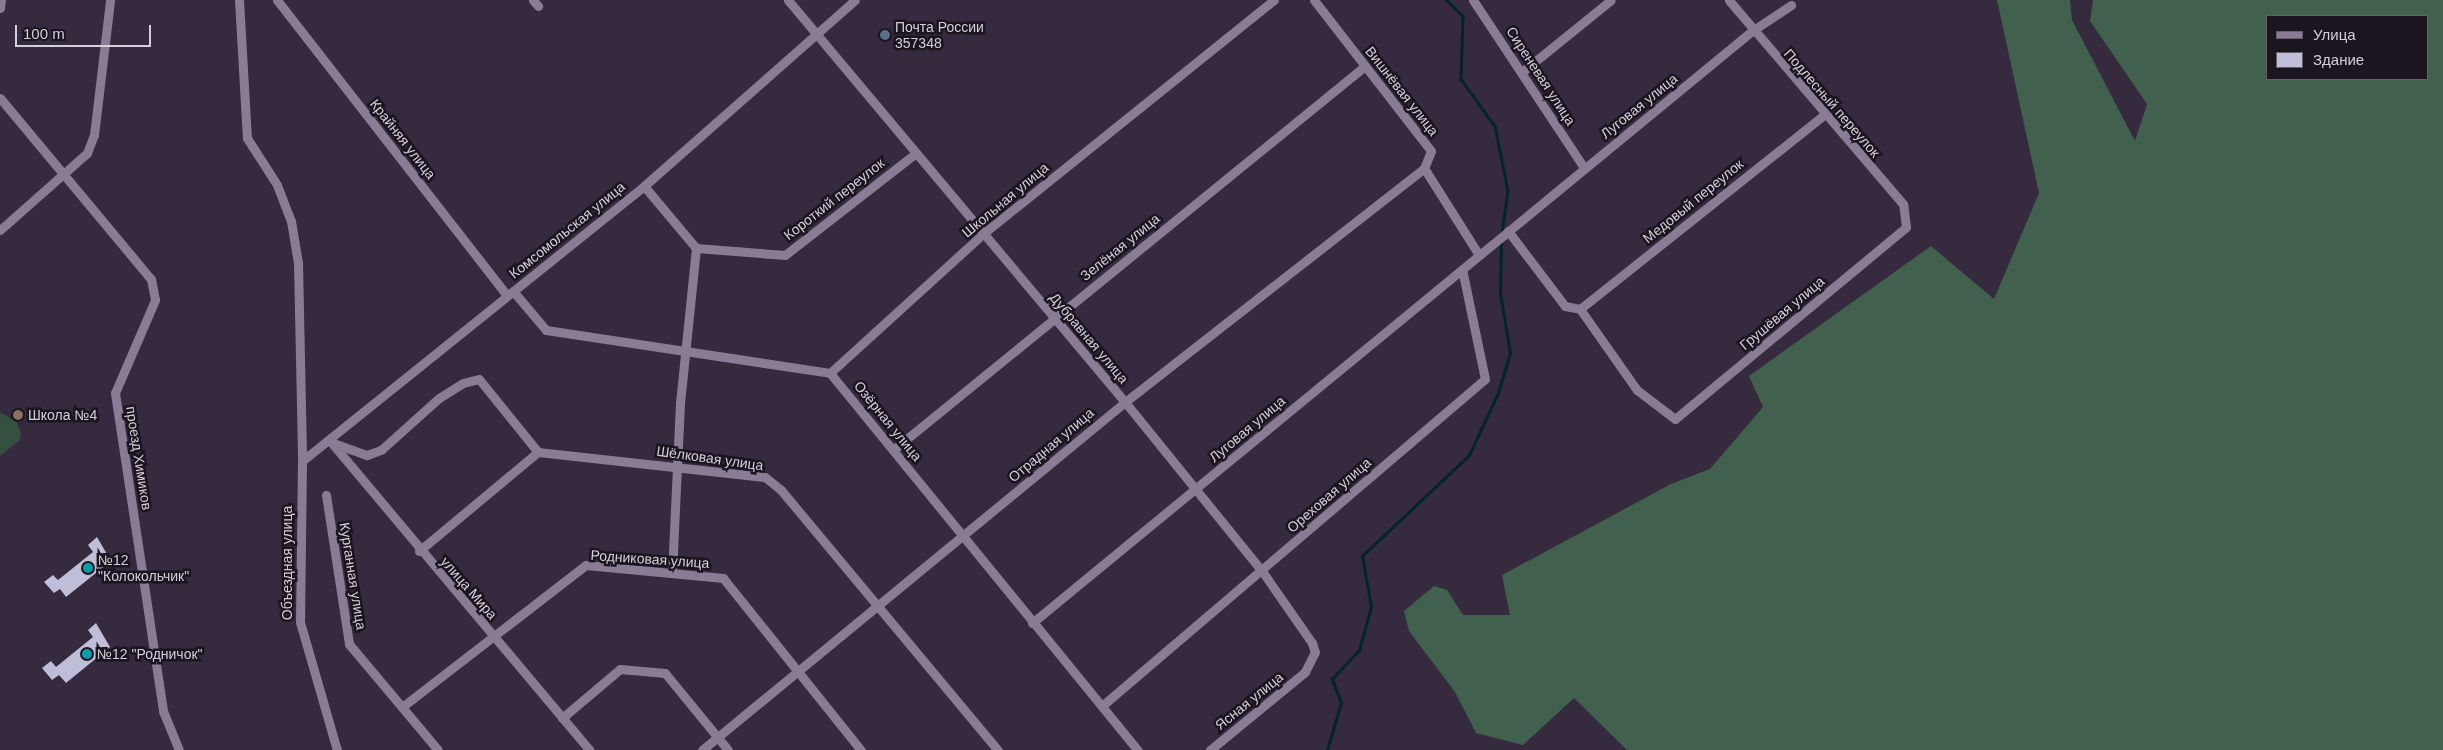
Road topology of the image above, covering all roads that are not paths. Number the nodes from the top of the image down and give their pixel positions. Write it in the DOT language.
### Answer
graph roads {
  1 [pos="1,0"];
  2 [pos="110,0"];
  3 [pos="239,0"];
  4 [pos="277,0"];
  5 [pos="788,0"];
  6 [pos="855,0"];
  7 [pos="1274,0"];
  8 [pos="1314,0"];
  9 [pos="1473,0"];
  10 [pos="1611,0"];
  11 [pos="1729,0"];
  12 [pos="1791,5"];
  13 [pos="0,8"];
  14 [pos="1752,31"];
  15 [pos="814,33"];
  16 [pos="1365,66"];
  17 [pos="1522,72"];
  18 [pos="0,98"];
  19 [pos="1824,115"];
  20 [pos="916,153"];
  21 [pos="1424,168"];
  22 [pos="1584,168"];
  23 [pos="62,176"];
  24 [pos="644,186"];
  25 [pos="1906,227"];
  26 [pos="0,230"];
  27 [pos="1508,231"];
  28 [pos="984,233"];
  29 [pos="696,248"];
  30 [pos="1479,255"];
  31 [pos="1462,269"];
  32 [pos="510,293"];
  33 [pos="1580,309"];
  34 [pos="1054,319"];
  35 [pos="686,349"];
  36 [pos="830,373"];
  37 [pos="1125,402"];
  38 [pos="331,442"];
  39 [pos="893,450"];
  40 [pos="538,452"];
  41 [pos="302,461"];
  42 [pos="677,467"];
  43 [pos="1196,490"];
  44 [pos="326,495"];
  45 [pos="963,536"];
  46 [pos="419,551"];
  47 [pos="1262,571"];
  48 [pos="672,573"];
  49 [pos="878,606"];
  50 [pos="1032,623"];
  51 [pos="492,636"];
  52 [pos="798,671"];
  53 [pos="1305,672"];
  54 [pos="1103,705"];
  55 [pos="402,708"];
  56 [pos="562,718"];
  57 [pos="718,737"];
  58 [pos="179,750"];
  59 [pos="337,750"];
  60 [pos="438,750"];
  61 [pos="590,750"];
  62 [pos="702,750"];
  63 [pos="728,750"];
  64 [pos="861,750"];
  65 [pos="998,750"];
  66 [pos="1138,750"];
  67 [pos="1210,750"];
  1 -- 13 [label="street"];
  2 -- 23 [label="street"];
  3 -- 41 [label="street, Объездная улица"];
  4 -- 32 [label="street, Крайняя улица"];
  5 -- 15 [label="street, Дубравная улица"];
  6 -- 15 [label="street, Комсомольская улица"];
  7 -- 28 [label="street, Школьная улица"];
  8 -- 16 [label="street, Вишнёвая улица"];
  9 -- 17 [label="street, Сиреневая улица"];
  10 -- 17 [label="street"];
  11 -- 14 [label="street, Подлесный переулок"];
  12 -- 14 [label="street, Луговая улица"];
  14 -- 19 [label="street, Подлесный переулок"];
  14 -- 22 [label="street, Луговая улица"];
  15 -- 20 [label="street, Дубравная улица"];
  15 -- 24 [label="street, Комсомольская улица"];
  16 -- 21 [label="street, Вишнёвая улица"];
  16 -- 34 [label="street, Зелёная улица"];
  17 -- 22 [label="street, Сиреневая улица"];
  18 -- 23 [label="street, проезд Химиков"];
  19 -- 25 [label="street, Подлесный переулок"];
  19 -- 33 [label="street, Медовый переулок"];
  20 -- 28 [label="street, Дубравная улица"];
  20 -- 29 [label="street, Короткий переулок"];
  21 -- 30 [label="street"];
  21 -- 37 [label="street, Отрадная улица"];
  22 -- 27 [label="street, Луговая улица"];
  23 -- 26 [label="street"];
  23 -- 58 [label="street, проезд Химиков"];
  24 -- 29 [label="street"];
  24 -- 32 [label="street, Комсомольская улица"];
  25 -- 33 [label="street, Грушёвая улица"];
  27 -- 30 [label="street, Луговая улица"];
  27 -- 33 [label="street"];
  28 -- 34 [label="street, Дубравная улица"];
  28 -- 36 [label="street, Школьная улица"];
  29 -- 35 [label="street"];
  30 -- 31 [label="street, Луговая улица"];
  31 -- 43 [label="street, Луговая улица"];
  31 -- 47 [label="street, Ореховая улица"];
  32 -- 35 [label="street"];
  32 -- 38 [label="street, Комсомольская улица"];
  34 -- 37 [label="street, Дубравная улица"];
  34 -- 39 [label="street, Зелёная улица"];
  35 -- 36 [label="street"];
  35 -- 42 [label="street"];
  36 -- 39 [label="street, Озёрная улица"];
  37 -- 43 [label="street, Дубравная улица"];
  37 -- 45 [label="street, Отрадная улица"];
  38 -- 40 [label="street"];
  38 -- 41 [label="street, Комсомольская улица"];
  38 -- 46 [label="street, улица Мира"];
  39 -- 45 [label="street, Озёрная улица"];
  40 -- 42 [label="street, Шёлковая улица"];
  40 -- 46 [label="street"];
  41 -- 59 [label="street, Объездная улица"];
  42 -- 48 [label="street"];
  42 -- 49 [label="street, Шёлковая улица"];
  43 -- 47 [label="street, Дубравная улица"];
  43 -- 50 [label="street, Луговая улица"];
  44 -- 55 [label="street, Курганная улица"];
  45 -- 49 [label="street, Отрадная улица"];
  45 -- 50 [label="street, Озёрная улица"];
  46 -- 51 [label="street, улица Мира"];
  47 -- 53 [label="street, Дубравная улица"];
  47 -- 54 [label="street, Ореховая улица"];
  48 -- 51 [label="street, Родниковая улица"];
  48 -- 52 [label="street, Родниковая улица"];
  49 -- 52 [label="street, Отрадная улица"];
  49 -- 65 [label="street, Шёлковая улица"];
  50 -- 54 [label="street, Озёрная улица"];
  51 -- 55 [label="street, Родниковая улица"];
  51 -- 56 [label="street, улица Мира"];
  52 -- 57 [label="street, Отрадная улица"];
  52 -- 64 [label="street, Родниковая улица"];
  53 -- 67 [label="street, Ясная улица"];
  54 -- 66 [label="street, Озёрная улица"];
  55 -- 60 [label="street, Курганная улица"];
  56 -- 57 [label="street"];
  56 -- 61 [label="street, улица Мира"];
  57 -- 62 [label="street, Отрадная улица"];
  57 -- 63 [label="street"];
}
